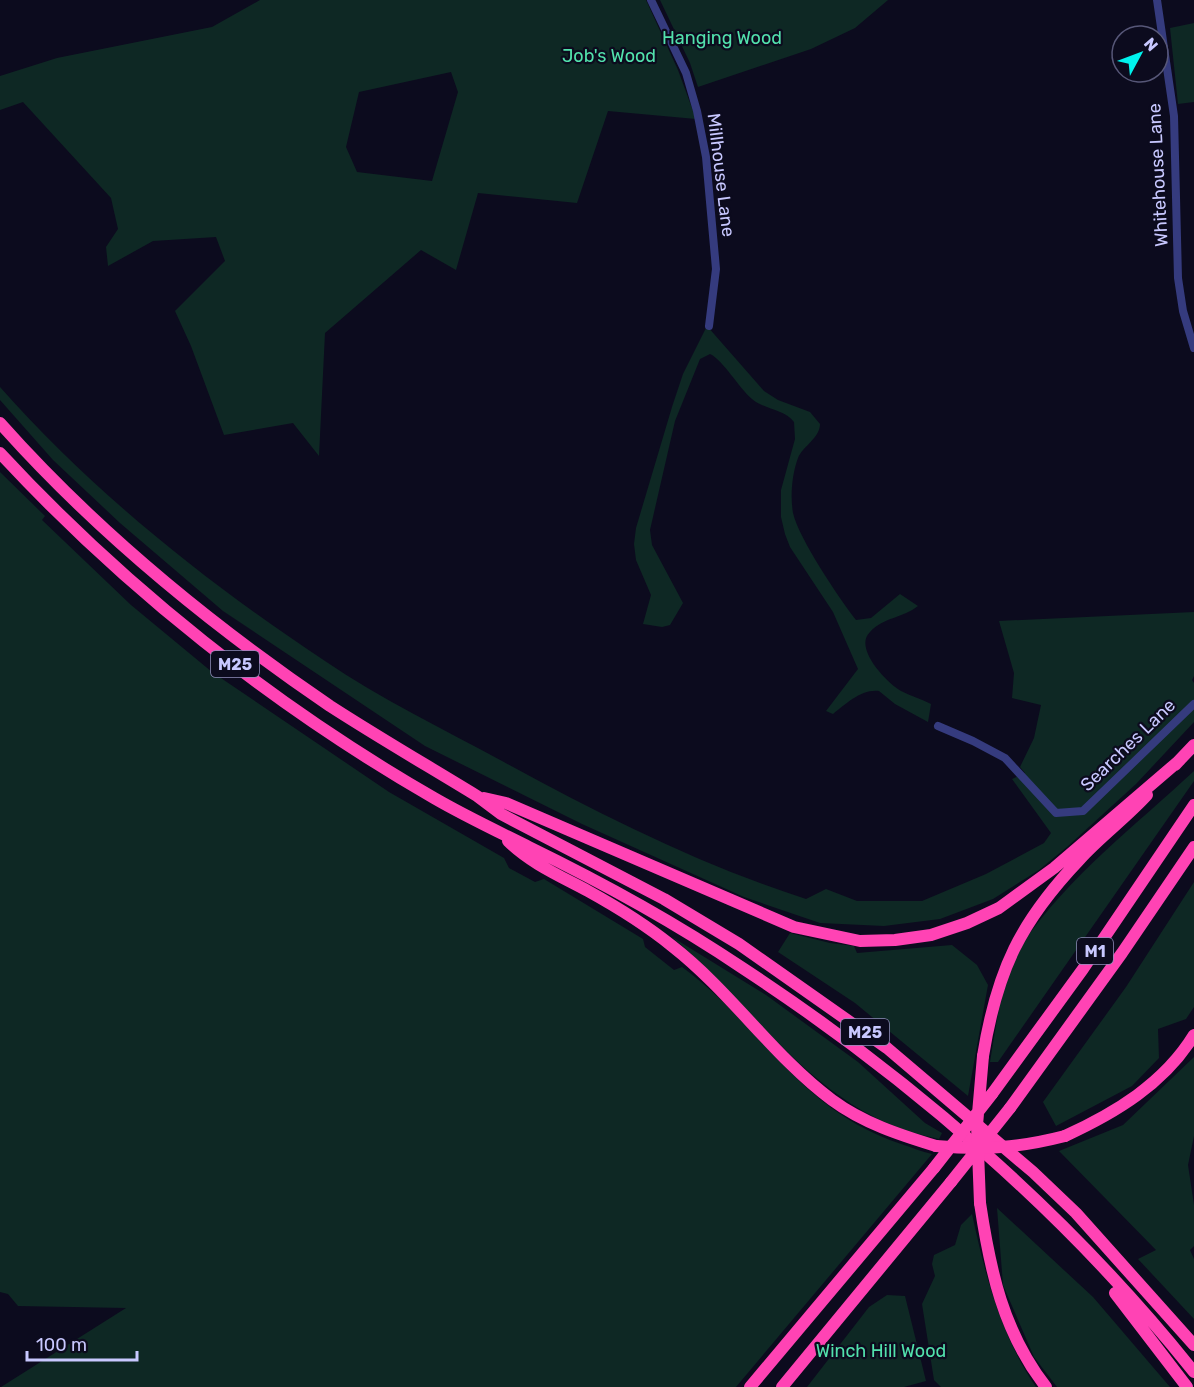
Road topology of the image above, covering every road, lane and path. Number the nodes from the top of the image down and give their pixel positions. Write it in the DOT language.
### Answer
graph roads {
  1 [pos="651,0"];
  2 [pos="1157,0"];
  3 [pos="709,326"];
  4 [pos="1194,348"];
  5 [pos="0,423"];
  6 [pos="0,453"];
  7 [pos="1194,704"];
  8 [pos="938,726"];
  9 [pos="1194,745"];
  10 [pos="1180,760"];
  11 [pos="477,796"];
  12 [pos="1194,805"];
  13 [pos="501,835"];
  14 [pos="1194,848"];
  15 [pos="1194,1035"];
  16 [pos="1096,1262"];
  17 [pos="1194,1345"];
  18 [pos="1194,1372"];
  19 [pos="750,1387"];
  20 [pos="782,1387"];
  21 [pos="1046,1387"];
  22 [pos="1187,1387"];
  1 -- 3 [label="street, Millhouse Lane"];
  2 -- 4 [label="street, Whitehouse Lane"];
  5 -- 11 [label="highway, M25"];
  6 -- 13 [label="highway, M25"];
  7 -- 8 [label="street, Searches Lane"];
  9 -- 10 [label="highway"];
  10 -- 11 [label="highway"];
  10 -- 21 [label="highway, bridge"];
  11 -- 17 [label="highway, M25"];
  12 -- 19 [label="highway, M1, bridge"];
  13 -- 15 [label="highway, bridge"];
  13 -- 16 [label="highway, M25"];
  14 -- 20 [label="highway, M1, bridge"];
  16 -- 18 [label="highway, M25"];
  16 -- 22 [label="highway, M25"];
}
